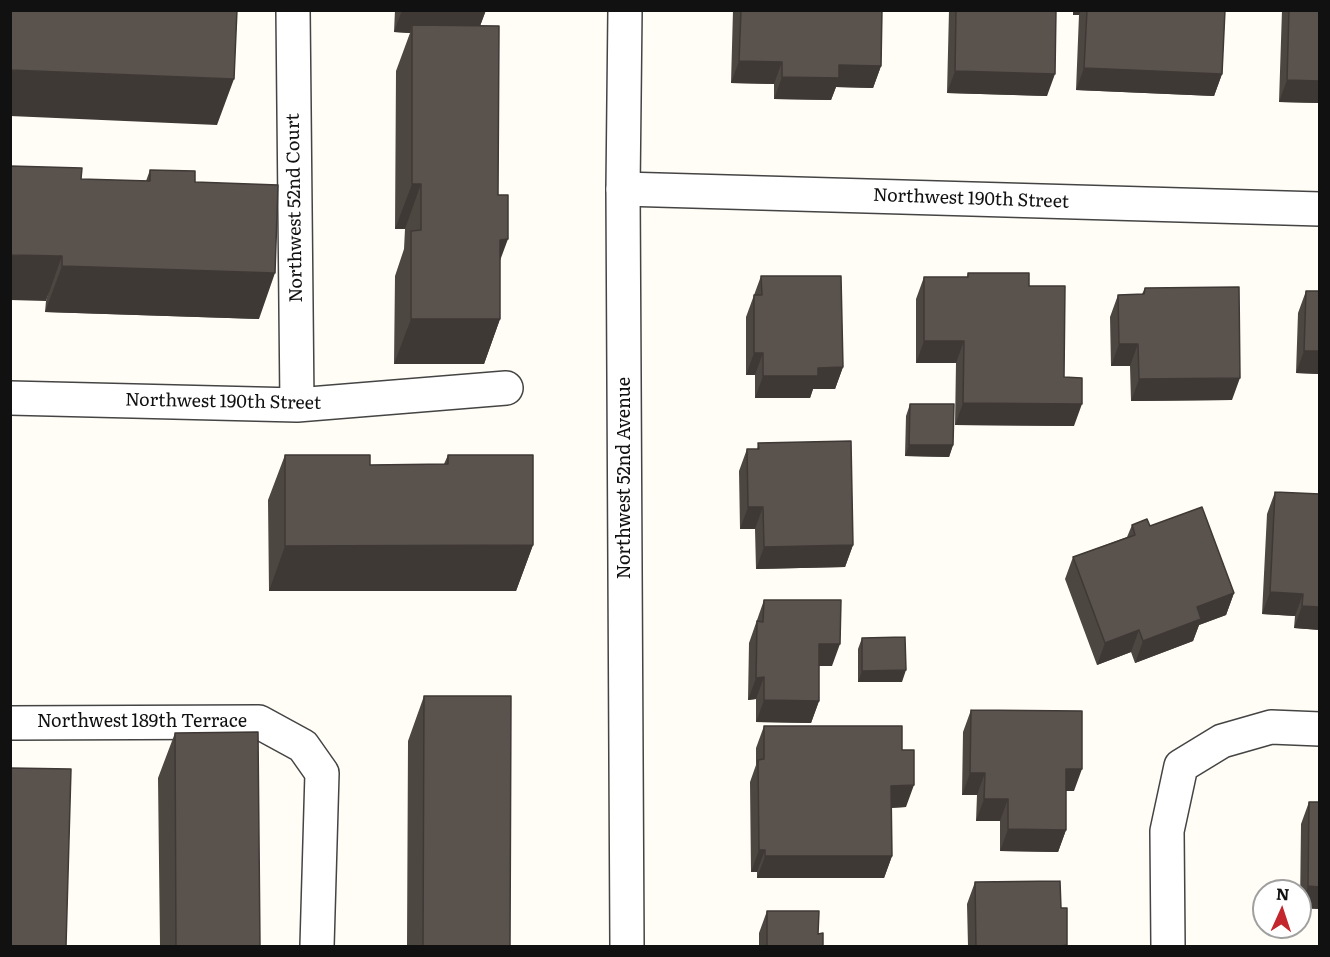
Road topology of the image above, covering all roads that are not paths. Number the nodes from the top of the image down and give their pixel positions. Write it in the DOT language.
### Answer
graph roads {
  1 [pos="293,10"];
  2 [pos="625,10"];
  3 [pos="623,189"];
  4 [pos="1320,209"];
  5 [pos="506,388"];
  6 [pos="10,398"];
  7 [pos="297,405"];
  8 [pos="10,723"];
  9 [pos="1320,729"];
  10 [pos="317,946"];
  11 [pos="627,946"];
  12 [pos="1168,946"];
  1 -- 7 [label="street, Northwest 52nd Court"];
  2 -- 3 [label="street, Northwest 52nd Avenue"];
  3 -- 4 [label="street, Northwest 190th Street"];
  3 -- 11 [label="street, Northwest 52nd Avenue"];
  5 -- 7 [label="street, Northwest 190th Street"];
  6 -- 7 [label="street, Northwest 190th Street"];
  8 -- 10 [label="street, Northwest 189th Terrace"];
  9 -- 12 [label="street"];
}
